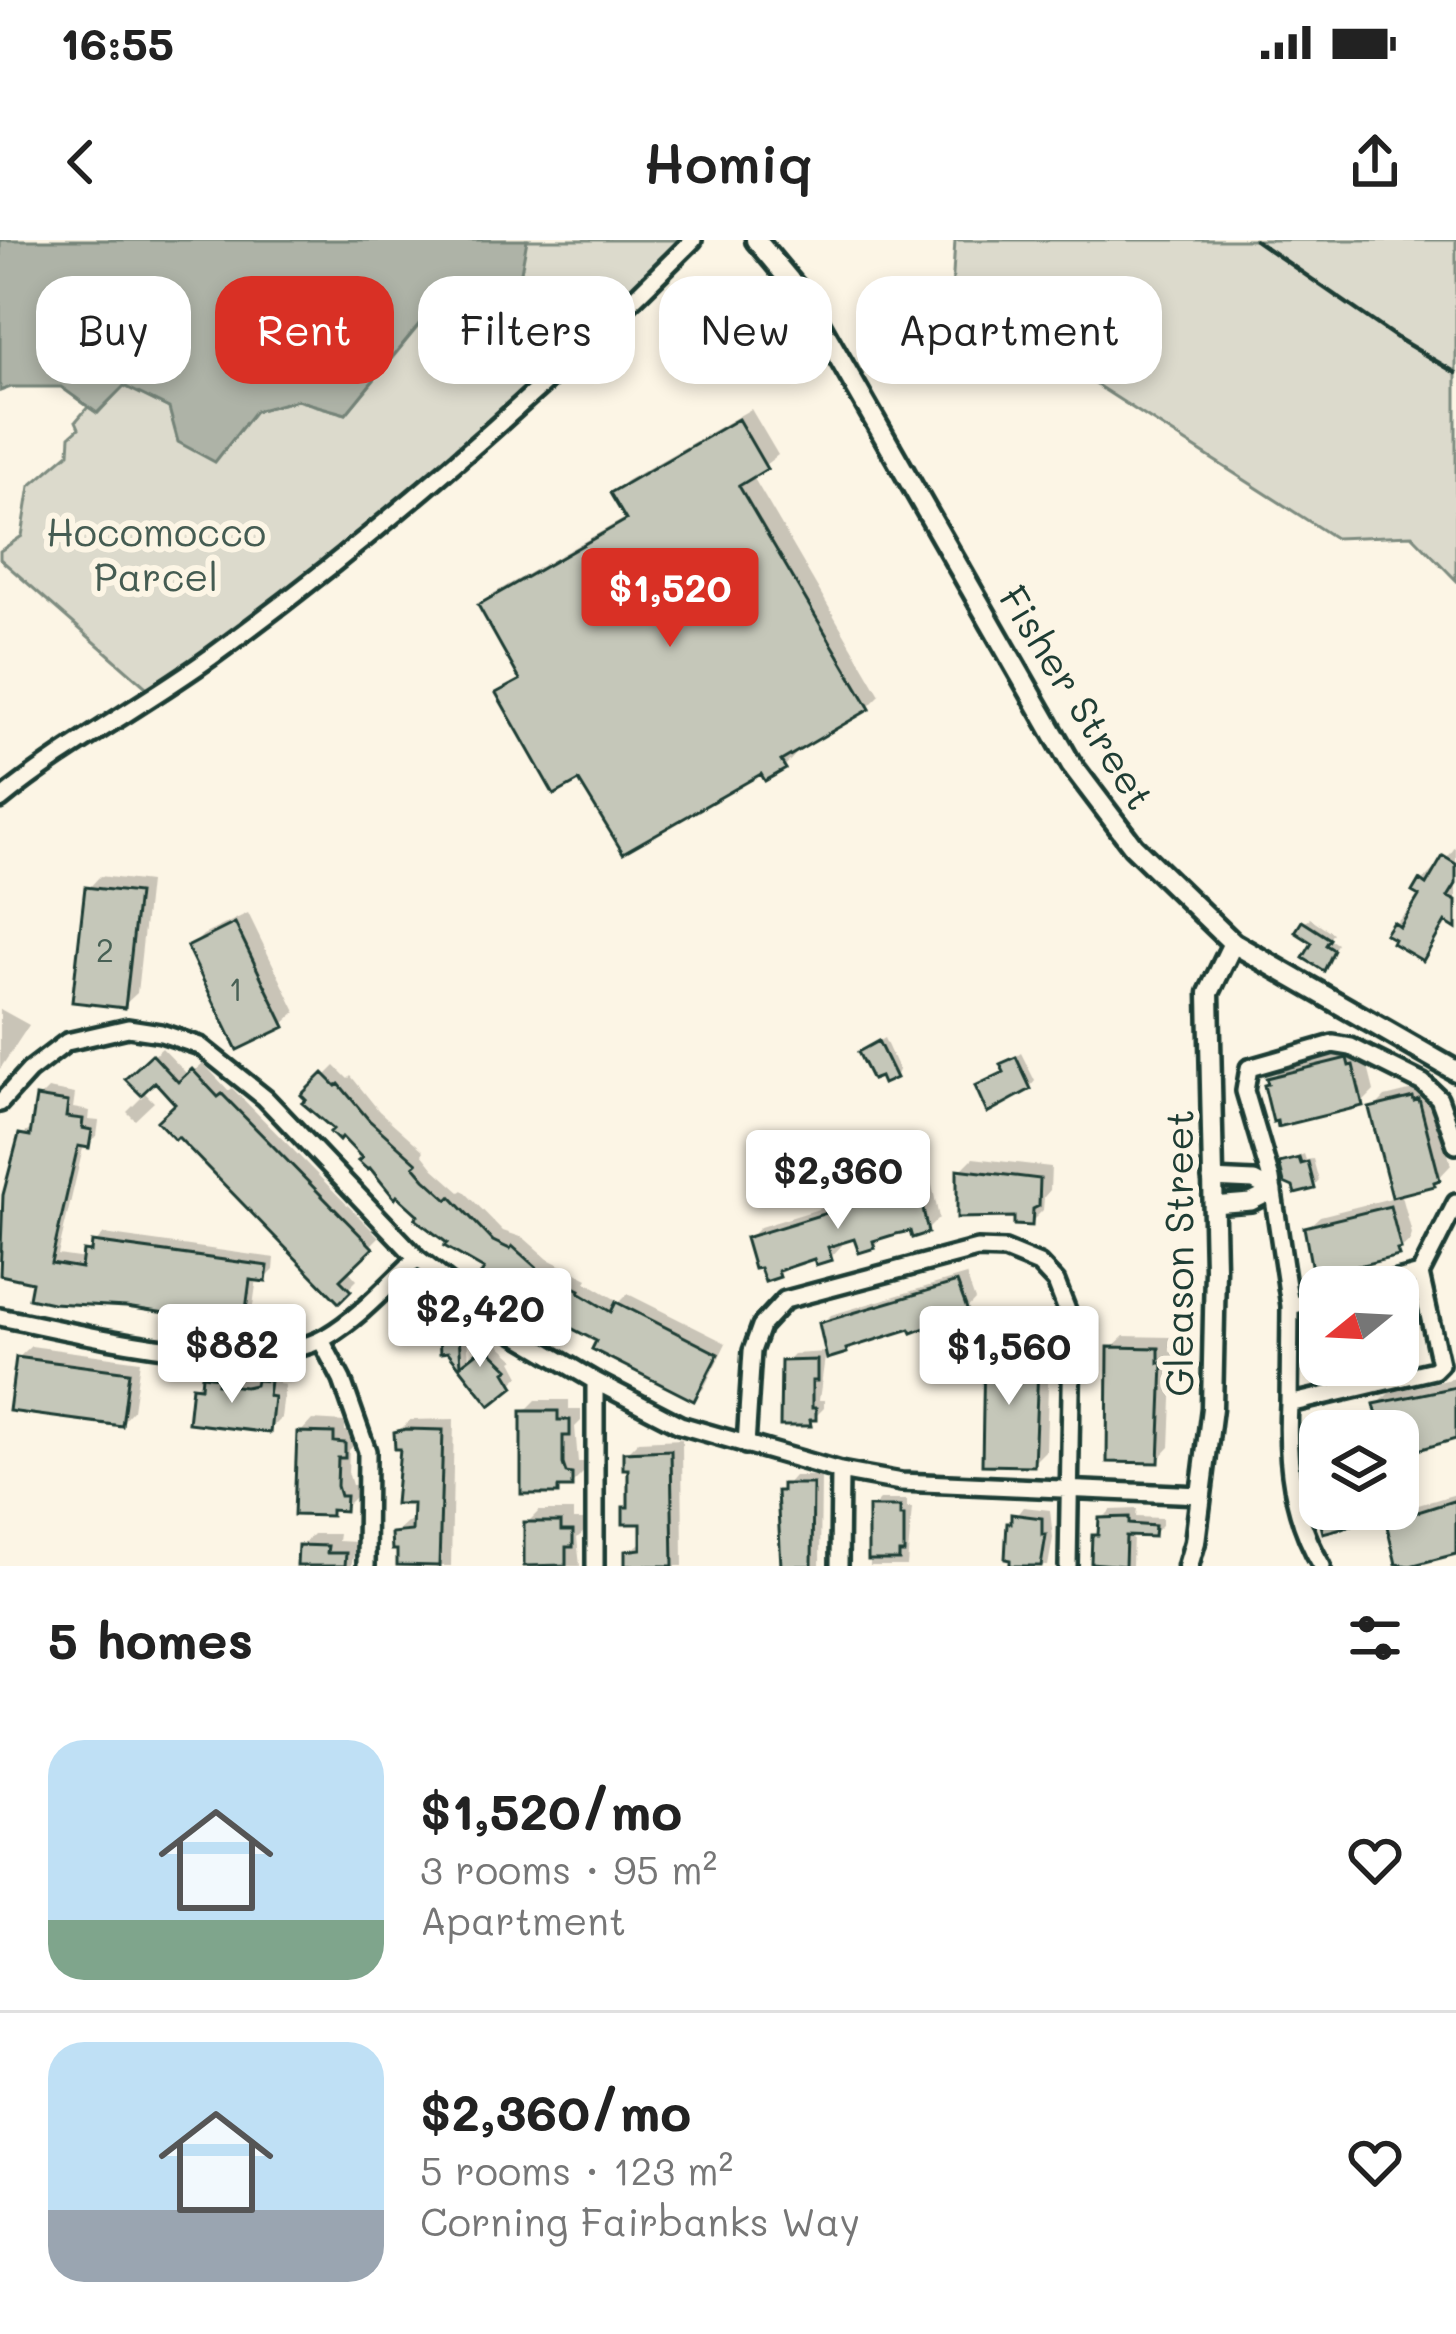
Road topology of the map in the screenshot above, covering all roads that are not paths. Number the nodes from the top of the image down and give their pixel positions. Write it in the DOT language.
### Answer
graph roads {
  1 [pos="693,240"];
  2 [pos="756,240"];
  3 [pos="0,800"];
  4 [pos="1233,943"];
  5 [pos="1456,1071"];
  6 [pos="0,1103"];
  7 [pos="1456,1145"];
  8 [pos="1211,1179"];
  9 [pos="1273,1190"];
  10 [pos="1456,1203"];
  11 [pos="1213,1204"];
  12 [pos="417,1258"];
  13 [pos="1420,1274"];
  14 [pos="1299,1304"];
  15 [pos="1290,1306"];
  16 [pos="0,1317"];
  17 [pos="321,1340"];
  18 [pos="595,1382"];
  19 [pos="1288,1404"];
  20 [pos="746,1445"];
  21 [pos="840,1471"];
  22 [pos="1072,1491"];
  23 [pos="1201,1495"];
  24 [pos="366,1566"];
  25 [pos="595,1566"];
  26 [pos="839,1566"];
  27 [pos="1067,1566"];
  28 [pos="1188,1566"];
  29 [pos="1322,1566"];
  1 -- 3 [label="street"];
  2 -- 4 [label="street, Fisher Street"];
  4 -- 5 [label="street, Fisher Street"];
  4 -- 8 [label="street, Gleason Street"];
  6 -- 12 [label="street"];
  7 -- 9 [label="street"];
  8 -- 9 [label="street"];
  8 -- 11 [label="street, Gleason Street"];
  9 -- 11 [label="street"];
  9 -- 15 [label="street"];
  10 -- 13 [label="street"];
  11 -- 23 [label="street, Gleason Street"];
  12 -- 17 [label="street"];
  12 -- 18 [label="street"];
  13 -- 19 [label="street"];
  14 -- 15 [label="street"];
  15 -- 19 [label="street"];
  16 -- 17 [label="street"];
  17 -- 24 [label="street"];
  18 -- 20 [label="street"];
  18 -- 25 [label="street"];
  19 -- 29 [label="street"];
  20 -- 21 [label="street"];
  20 -- 22 [label="street"];
  21 -- 22 [label="street"];
  21 -- 26 [label="street"];
  22 -- 23 [label="street"];
  22 -- 27 [label="street"];
  23 -- 28 [label="street, Gleason Street"];
}
